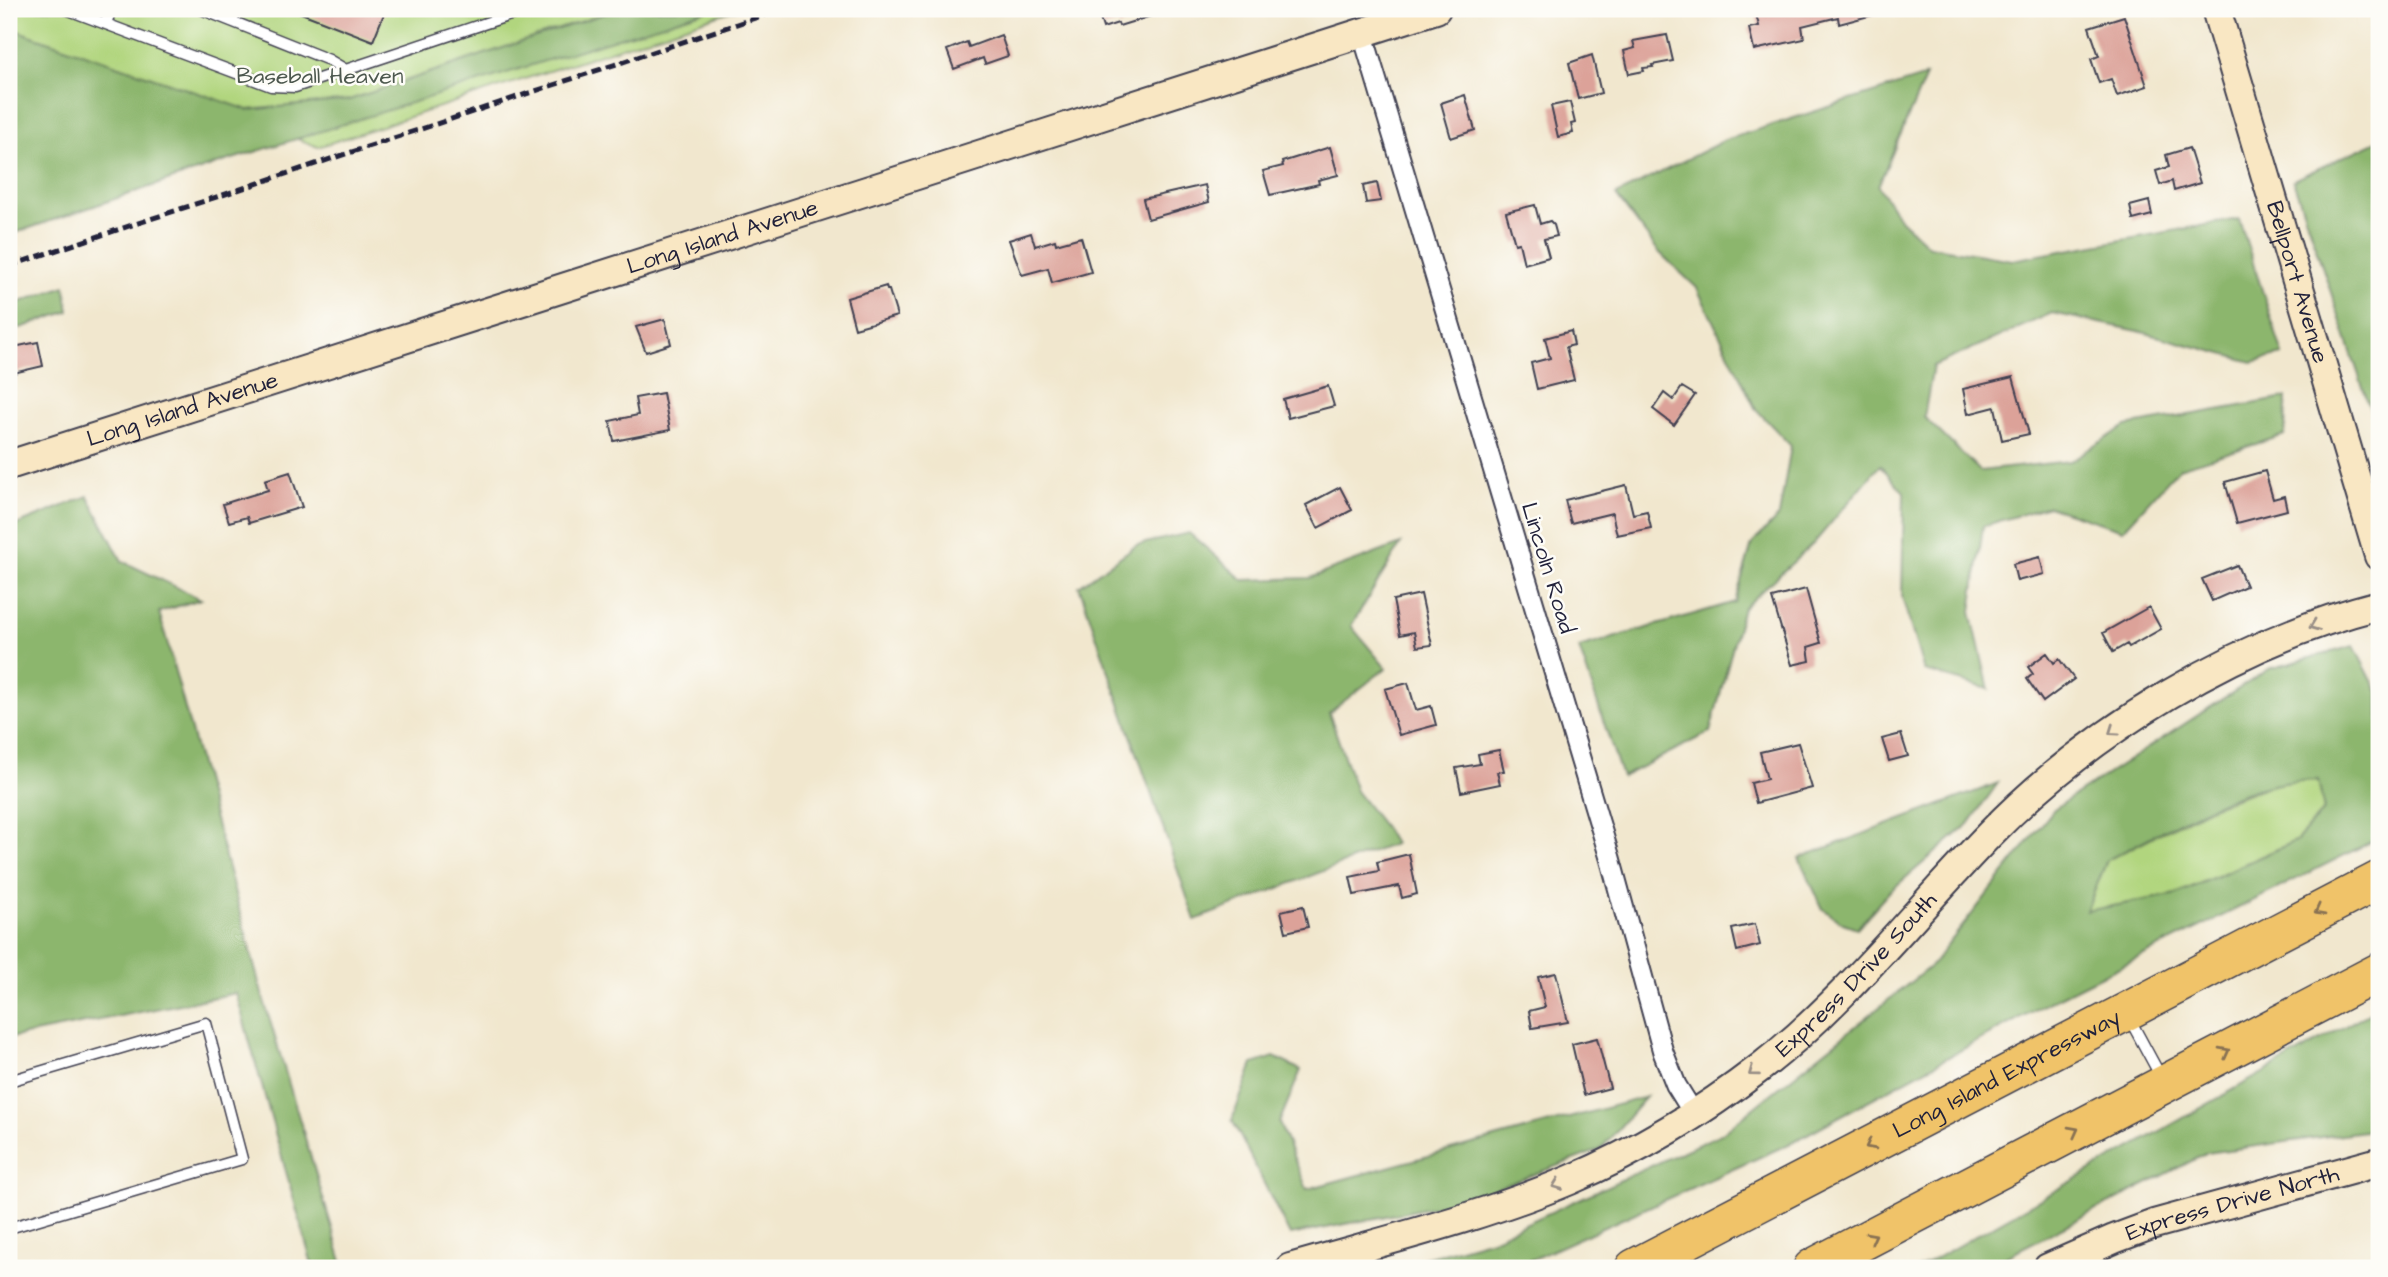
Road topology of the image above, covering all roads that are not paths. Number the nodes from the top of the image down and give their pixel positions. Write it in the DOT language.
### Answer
graph roads {
  1 [pos="66,9"];
  2 [pos="111,9"];
  3 [pos="201,9"];
  4 [pos="528,9"];
  5 [pos="1436,9"];
  6 [pos="2216,9"];
  7 [pos="106,24"];
  8 [pos="1362,32"];
  9 [pos="346,70"];
  10 [pos="9,465"];
  11 [pos="2379,556"];
  12 [pos="2379,605"];
  13 [pos="2379,880"];
  14 [pos="2379,972"];
  15 [pos="2126,1012"];
  16 [pos="9,1081"];
  17 [pos="2164,1084"];
  18 [pos="1694,1114"];
  19 [pos="2379,1162"];
  20 [pos="9,1228"];
  21 [pos="1290,1268"];
  22 [pos="1634,1268"];
  23 [pos="1812,1268"];
  24 [pos="2048,1268"];
  1 -- 7 [label="lane"];
  2 -- 7 [label="lane"];
  3 -- 9 [label="lane"];
  4 -- 9 [label="lane"];
  5 -- 8 [label="main road, Long Island Avenue"];
  6 -- 11 [label="main road, Bellport Avenue"];
  7 -- 9 [label="lane"];
  8 -- 10 [label="main road, Long Island Avenue"];
  8 -- 18 [label="street, Lincoln Road"];
  12 -- 18 [label="main road, Express Drive South, one-way"];
  13 -- 15 [label="highway, Long Island Expressway, one-way"];
  17 -- 14 [label="highway, one-way"];
  15 -- 17 [label="lane"];
  15 -- 22 [label="highway, Long Island Expressway, one-way"];
  16 -- 20 [label="lane"];
  23 -- 17 [label="highway, one-way"];
  18 -- 21 [label="main road, Express Drive South, one-way"];
  19 -- 24 [label="main road, Express Drive North"];
}
